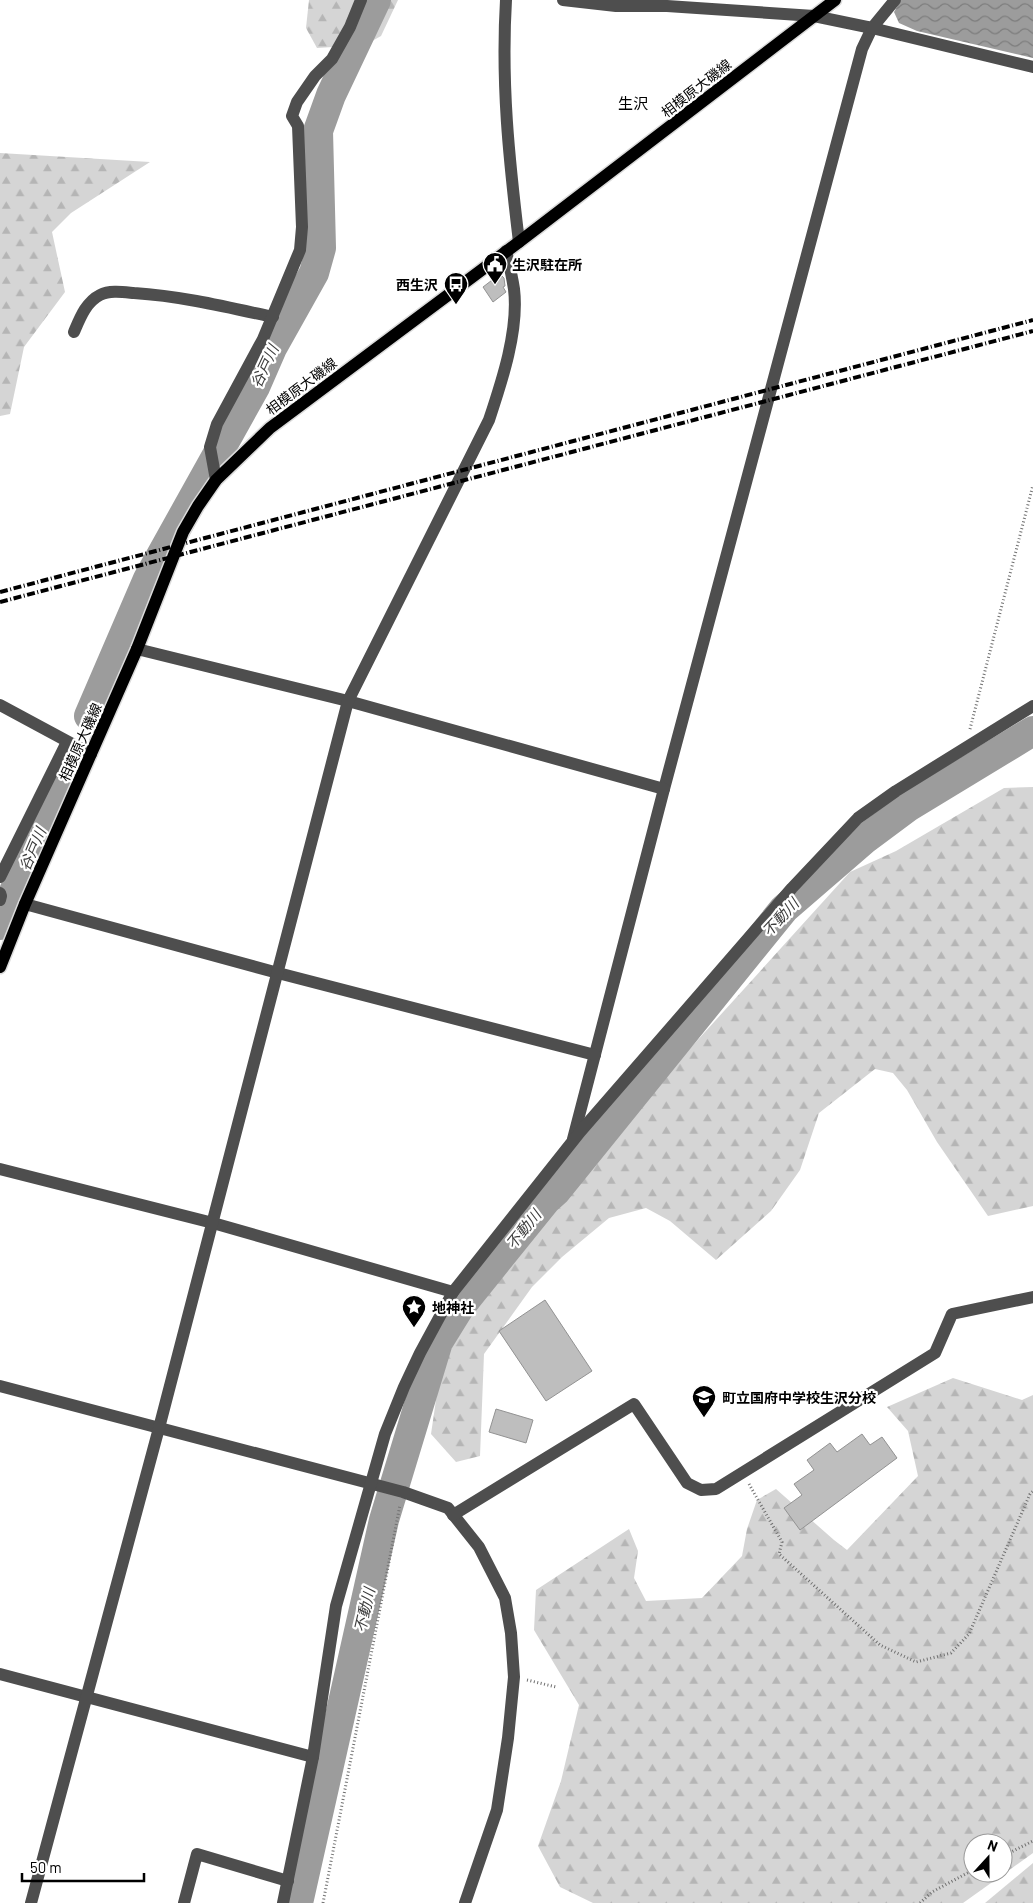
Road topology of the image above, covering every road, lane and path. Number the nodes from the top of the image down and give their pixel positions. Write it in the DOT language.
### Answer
graph roads {
  1 [pos="360,0"];
  2 [pos="506,0"];
  3 [pos="563,0"];
  4 [pos="835,0"];
  5 [pos="894,0"];
  6 [pos="814,16"];
  7 [pos="872,28"];
  8 [pos="1033,67"];
  9 [pos="519,242"];
  10 [pos="506,251"];
  11 [pos="273,317"];
  12 [pos="74,332"];
  13 [pos="215,474"];
  14 [pos="1033,486"];
  15 [pos="138,649"];
  16 [pos="348,701"];
  17 [pos="0,705"];
  18 [pos="1033,706"];
  19 [pos="67,742"];
  20 [pos="966,746"];
  21 [pos="91,754"];
  22 [pos="664,789"];
  23 [pos="0,878"];
  24 [pos="0,894"];
  25 [pos="0,900"];
  26 [pos="25,904"];
  27 [pos="0,968"];
  28 [pos="278,973"];
  29 [pos="596,1055"];
  30 [pos="571,1145"];
  31 [pos="0,1168"];
  32 [pos="213,1223"];
  33 [pos="453,1292"];
  34 [pos="1033,1297"];
  35 [pos="0,1386"];
  36 [pos="159,1428"];
  37 [pos="742,1472"];
  38 [pos="371,1484"];
  39 [pos="403,1492"];
  40 [pos="1033,1492"];
  41 [pos="453,1515"];
  42 [pos="0,1674"];
  43 [pos="514,1676"];
  44 [pos="556,1687"];
  45 [pos="87,1696"];
  46 [pos="314,1757"];
  47 [pos="1033,1841"];
  48 [pos="1013,1851"];
  49 [pos="963,1875"];
  50 [pos="288,1881"];
  51 [pos="31,1903"];
  52 [pos="184,1903"];
  53 [pos="283,1903"];
  54 [pos="323,1903"];
  55 [pos="465,1903"];
  56 [pos="920,1903"];
  1 -- 11 [label="street"];
  2 -- 9 [label="street"];
  3 -- 6 [label="street"];
  4 -- 6 [label="main road, 相模原大磯線"];
  5 -- 7 [label="street"];
  6 -- 7 [label="street"];
  6 -- 9 [label="main road, 相模原大磯線"];
  7 -- 8 [label="street"];
  7 -- 22 [label="street"];
  9 -- 10 [label="main road, 相模原大磯線"];
  10 -- 13 [label="main road, 相模原大磯線"];
  10 -- 16 [label="street"];
  11 -- 12 [label="street"];
  11 -- 13 [label="street"];
  13 -- 15 [label="main road, 相模原大磯線"];
  14 -- 20 [label="path"];
  15 -- 16 [label="street"];
  15 -- 21 [label="main road, 相模原大磯線"];
  16 -- 22 [label="street"];
  16 -- 28 [label="street"];
  17 -- 19 [label="street"];
  18 -- 20 [label="street"];
  19 -- 21 [label="street"];
  19 -- 23 [label="street"];
  20 -- 30 [label="street"];
  21 -- 26 [label="main road, 相模原大磯線"];
  22 -- 29 [label="street"];
  24 -- 25 [label="street"];
  26 -- 27 [label="main road, 相模原大磯線"];
  26 -- 28 [label="street"];
  28 -- 29 [label="street"];
  28 -- 32 [label="street"];
  29 -- 30 [label="street"];
  30 -- 33 [label="street"];
  31 -- 32 [label="street"];
  32 -- 33 [label="street"];
  32 -- 36 [label="street"];
  33 -- 38 [label="street"];
  34 -- 37 [label="street"];
  35 -- 36 [label="street"];
  36 -- 38 [label="street"];
  36 -- 45 [label="street"];
  37 -- 40 [label="path"];
  37 -- 41 [label="street"];
  38 -- 39 [label="street"];
  38 -- 46 [label="street"];
  39 -- 41 [label="street"];
  39 -- 54 [label="path"];
  41 -- 43 [label="street"];
  42 -- 45 [label="street"];
  43 -- 44 [label="path"];
  43 -- 55 [label="street"];
  45 -- 46 [label="street"];
  45 -- 51 [label="street"];
  46 -- 50 [label="street"];
  47 -- 48 [label="path"];
  49 -- 56 [label="path"];
  50 -- 52 [label="street"];
  50 -- 53 [label="street"];
}
